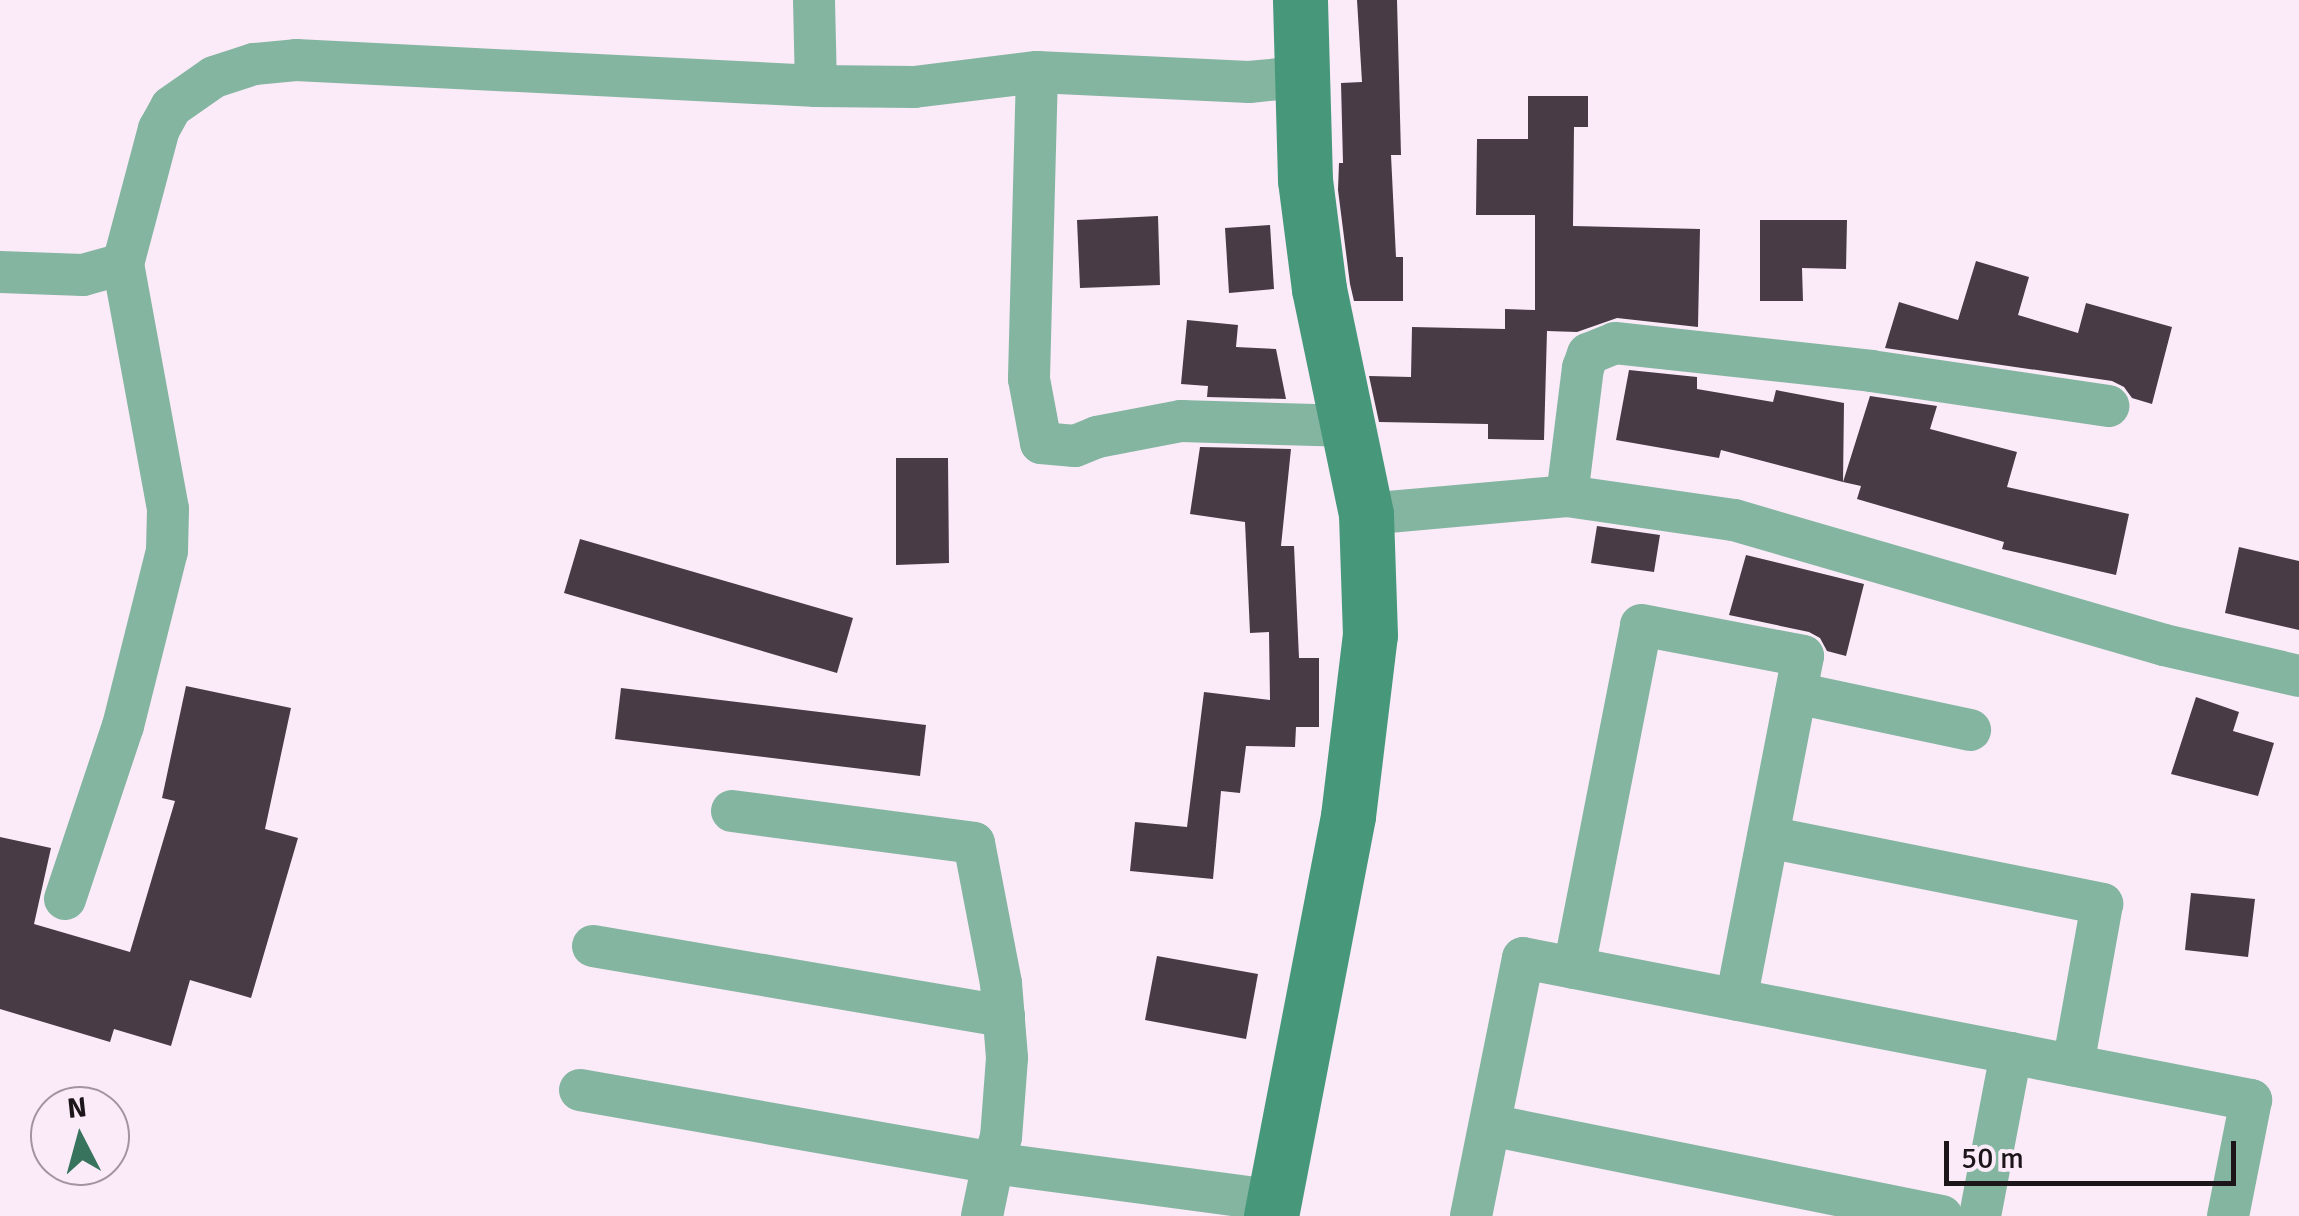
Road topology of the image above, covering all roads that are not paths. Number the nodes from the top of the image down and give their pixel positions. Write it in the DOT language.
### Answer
graph roads {
  1 [pos="814,0"];
  2 [pos="1300,0"];
  3 [pos="1037,72"];
  4 [pos="1300,78"];
  5 [pos="816,86"];
  6 [pos="122,264"];
  7 [pos="0,272"];
  8 [pos="2108,406"];
  9 [pos="1351,426"];
  10 [pos="1566,496"];
  11 [pos="1366,514"];
  12 [pos="2299,676"];
  13 [pos="1796,693"];
  14 [pos="1970,730"];
  15 [pos="732,811"];
  16 [pos="1768,837"];
  17 [pos="64,899"];
  18 [pos="593,946"];
  19 [pos="1574,968"];
  20 [pos="1736,1000"];
  21 [pos="1004,1016"];
  22 [pos="2011,1053"];
  23 [pos="2073,1065"];
  24 [pos="580,1090"];
  25 [pos="1490,1124"];
  26 [pos="994,1163"];
  27 [pos="1271,1208"];
  28 [pos="982,1216"];
  29 [pos="1472,1216"];
  30 [pos="1942,1216"];
  31 [pos="1980,1216"];
  32 [pos="2228,1216"];
  1 -- 5 [label="street"];
  2 -- 4 [label="street"];
  3 -- 4 [label="street"];
  3 -- 5 [label="street"];
  3 -- 9 [label="street"];
  4 -- 9 [label="street"];
  5 -- 6 [label="street"];
  6 -- 7 [label="street"];
  6 -- 17 [label="street"];
  8 -- 10 [label="street"];
  9 -- 11 [label="street"];
  10 -- 11 [label="street"];
  10 -- 12 [label="street"];
  11 -- 27 [label="street"];
  13 -- 14 [label="street"];
  13 -- 16 [label="street"];
  13 -- 19 [label="street"];
  15 -- 21 [label="street"];
  16 -- 20 [label="street"];
  16 -- 23 [label="street"];
  18 -- 21 [label="street"];
  19 -- 20 [label="street"];
  19 -- 25 [label="street"];
  20 -- 22 [label="street"];
  21 -- 26 [label="street"];
  22 -- 23 [label="street"];
  22 -- 31 [label="street"];
  23 -- 32 [label="street"];
  24 -- 26 [label="street"];
  25 -- 29 [label="street"];
  25 -- 30 [label="street"];
  26 -- 27 [label="street"];
  26 -- 28 [label="street"];
}
